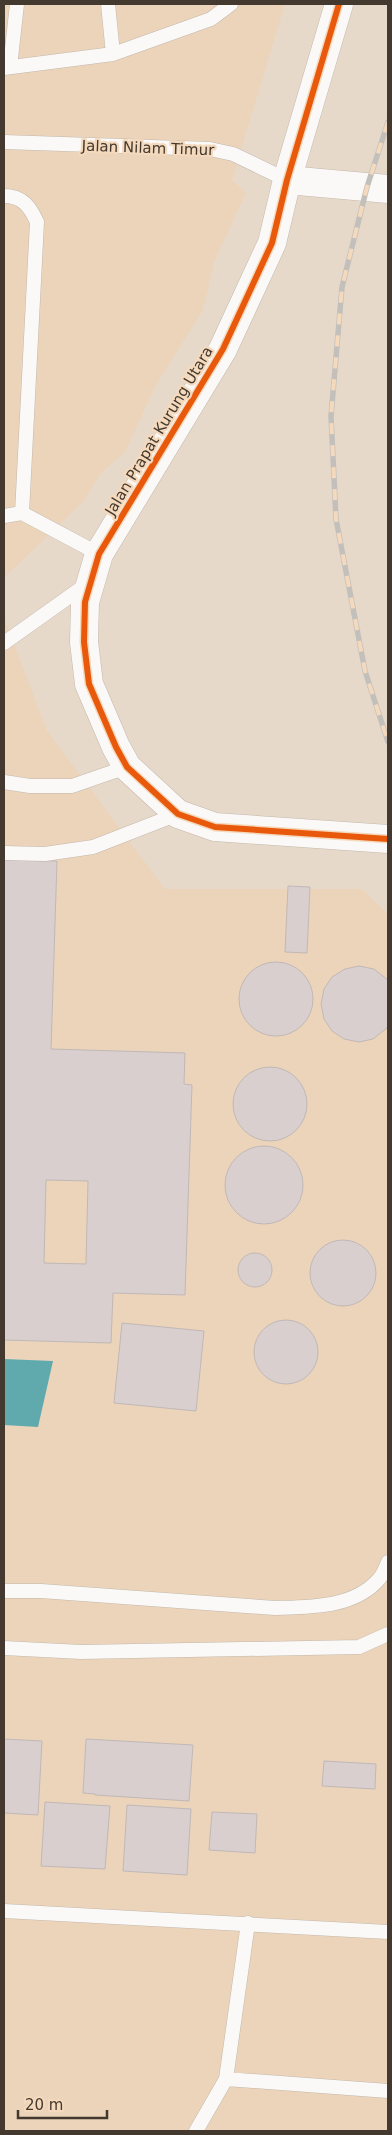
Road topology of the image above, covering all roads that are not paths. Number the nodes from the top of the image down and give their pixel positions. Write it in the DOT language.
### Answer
graph roads {
  1 [pos="16,4"];
  2 [pos="108,4"];
  3 [pos="231,4"];
  4 [pos="339,4"];
  5 [pos="112,54"];
  6 [pos="7,68"];
  7 [pos="4,142"];
  8 [pos="287,180"];
  9 [pos="388,189"];
  10 [pos="4,196"];
  11 [pos="22,513"];
  12 [pos="4,516"];
  13 [pos="99,554"];
  14 [pos="91,581"];
  15 [pos="4,643"];
  16 [pos="127,767"];
  17 [pos="4,782"];
  18 [pos="178,814"];
  19 [pos="388,839"];
  20 [pos="4,853"];
  21 [pos="388,1562"];
  22 [pos="4,1591"];
  23 [pos="388,1634"];
  24 [pos="4,1648"];
  25 [pos="4,1911"];
  26 [pos="248,1923"];
  27 [pos="388,1932"];
  28 [pos="226,2079"];
  29 [pos="388,2091"];
  30 [pos="196,2131"];
  1 -- 6 [label="lane"];
  2 -- 5 [label="lane"];
  3 -- 5 [label="lane"];
  4 -- 8 [label="street, Jalan Prapat Kurung Utara"];
  5 -- 6 [label="lane"];
  7 -- 8 [label="lane, Jalan Nilam Timur"];
  8 -- 9 [label="street"];
  8 -- 13 [label="street, Jalan Prapat Kurung Utara"];
  10 -- 11 [label="lane"];
  11 -- 12 [label="lane"];
  11 -- 13 [label="lane"];
  13 -- 14 [label="street, Jalan Prapat Kurung Utara"];
  14 -- 15 [label="lane"];
  14 -- 16 [label="street, Jalan Prapat Kurung Utara"];
  16 -- 17 [label="lane"];
  16 -- 18 [label="street, Jalan Prapat Kurung Utara"];
  18 -- 19 [label="street, Jalan Prapat Kurung Utara"];
  18 -- 20 [label="lane"];
  21 -- 22 [label="lane"];
  23 -- 24 [label="lane"];
  25 -- 26 [label="lane"];
  26 -- 27 [label="lane"];
  26 -- 28 [label="lane"];
  28 -- 29 [label="lane"];
  28 -- 30 [label="lane"];
}
